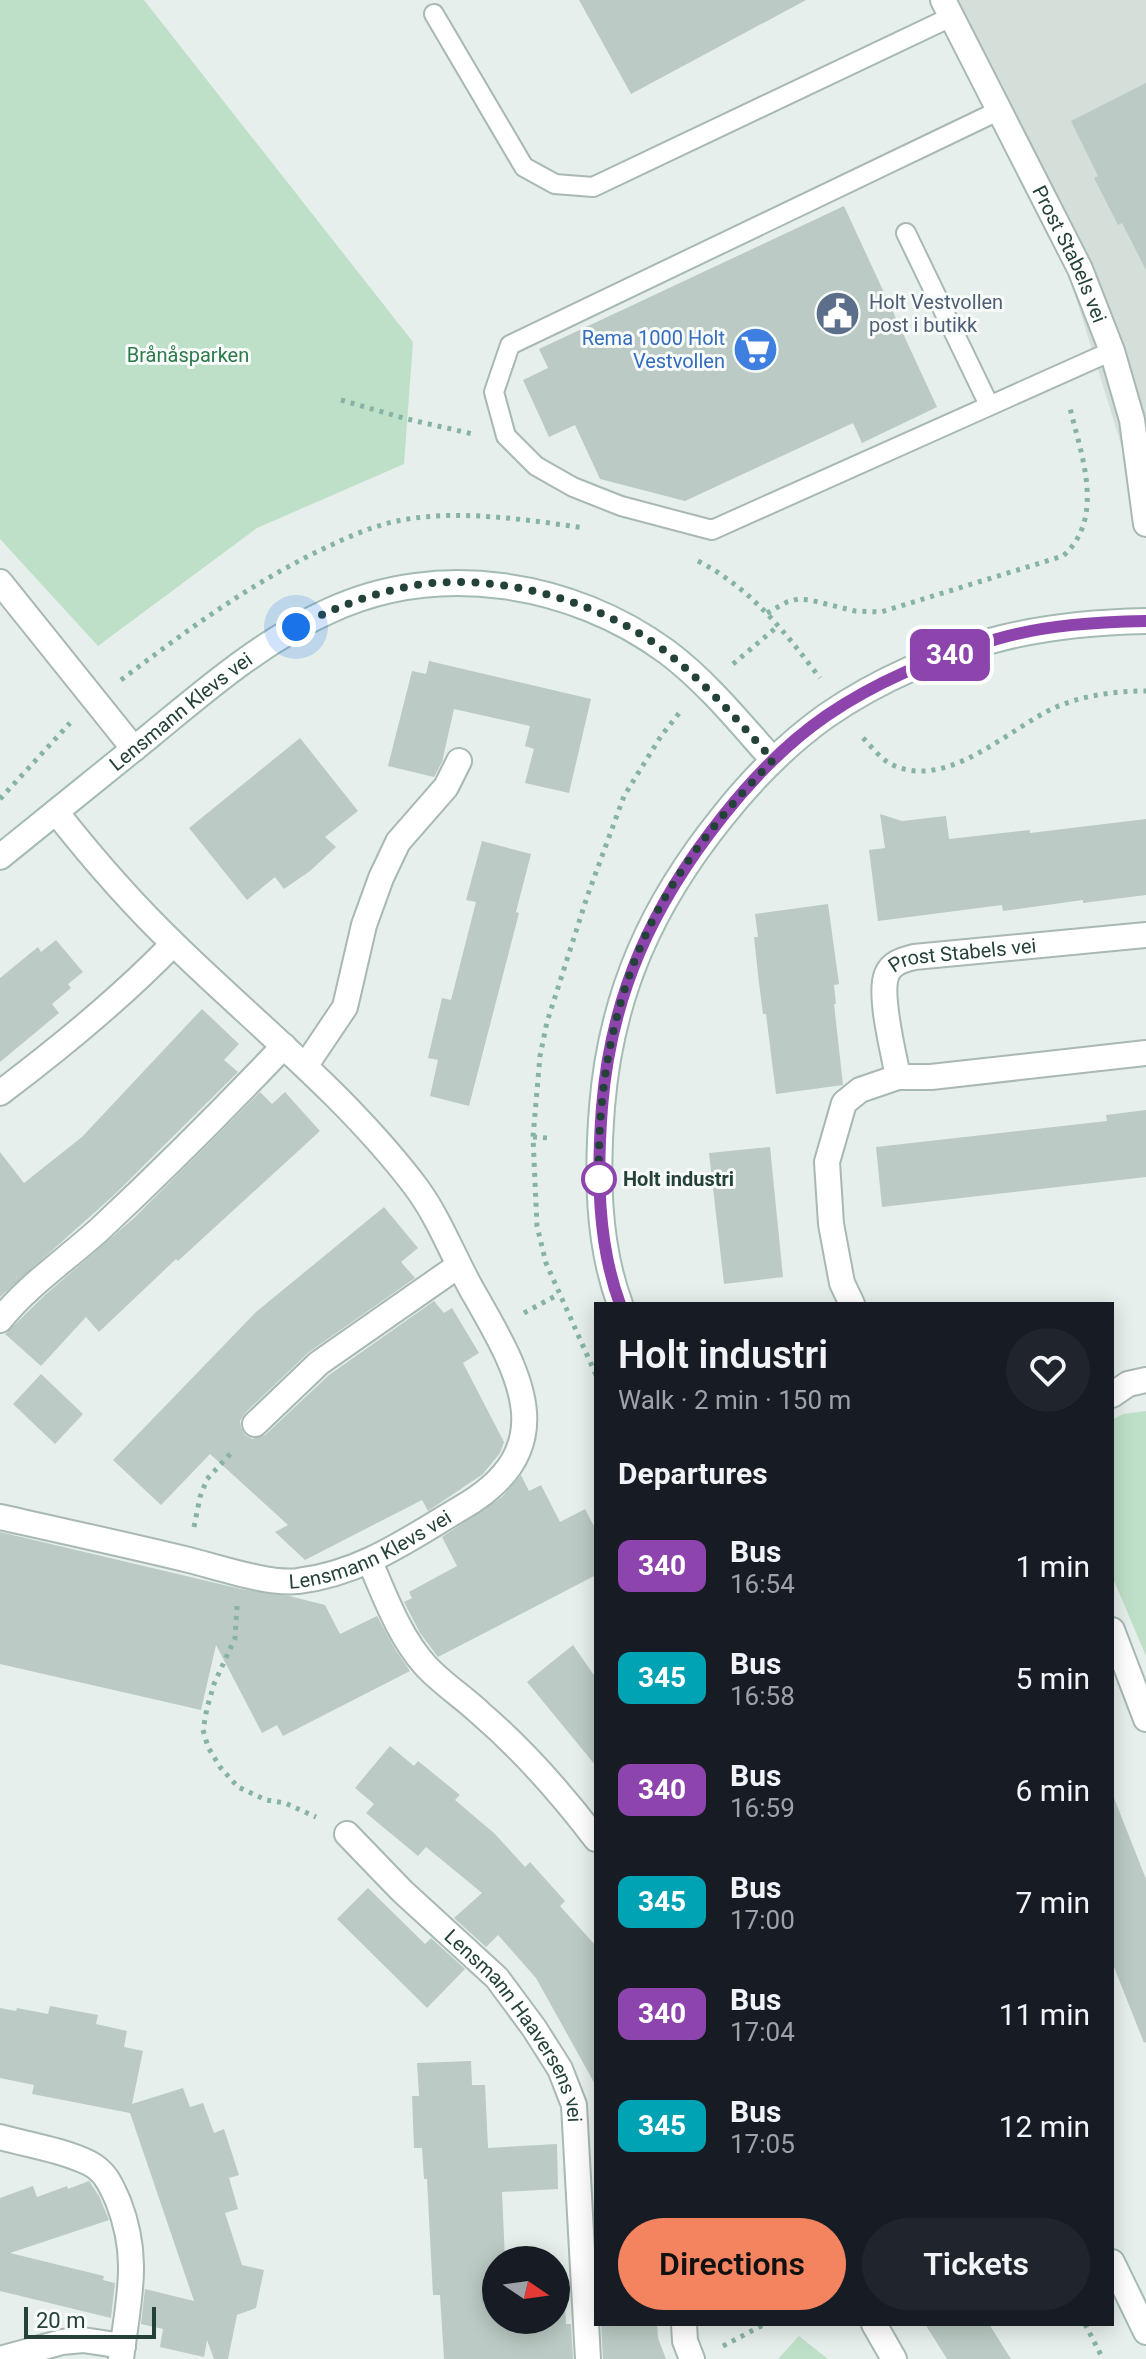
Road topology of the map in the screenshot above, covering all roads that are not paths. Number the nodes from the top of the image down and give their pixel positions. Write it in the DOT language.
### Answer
graph roads {
  1 [pos="947,8"];
  2 [pos="434,14"];
  3 [pos="998,111"];
  4 [pos="906,233"];
  5 [pos="1112,351"];
  6 [pos="989,405"];
  7 [pos="1142,454"];
  8 [pos="1146,524"];
  9 [pos="0,582"];
  10 [pos="1146,621"];
  11 [pos="134,749"];
  12 [pos="773,760"];
  13 [pos="459,761"];
  14 [pos="56,812"];
  15 [pos="0,857"];
  16 [pos="1146,935"];
  17 [pos="173,944"];
  18 [pos="284,1046"];
  19 [pos="1146,1053"];
  20 [pos="306,1065"];
  21 [pos="898,1077"];
  22 [pos="0,1093"];
  23 [pos="458,1266"];
  24 [pos="619,1302"];
  25 [pos="851,1302"];
  26 [pos="0,1320"];
  27 [pos="1146,1380"];
  28 [pos="1114,1394"];
  29 [pos="255,1424"];
  30 [pos="0,1517"];
  31 [pos="370,1562"];
  32 [pos="1114,1635"];
  33 [pos="1146,1719"];
  34 [pos="347,1834"];
  35 [pos="594,1836"];
  36 [pos="0,2137"];
  37 [pos="1114,2266"];
  38 [pos="684,2326"];
  39 [pos="875,2326"];
  40 [pos="1146,2332"];
  41 [pos="122,2352"];
  42 [pos="702,2356"];
  43 [pos="0,2359"];
  44 [pos="588,2359"];
  45 [pos="894,2359"];
  1 -- 2 [label="lane"];
  1 -- 3 [label="street, Prost Stabels vei"];
  3 -- 5 [label="street, Prost Stabels vei"];
  3 -- 6 [label="lane"];
  4 -- 6 [label="lane"];
  5 -- 6 [label="lane"];
  5 -- 7 [label="street, Prost Stabels vei"];
  7 -- 8 [label="street, Prost Stabels vei"];
  9 -- 11 [label="street"];
  10 -- 12 [label="street"];
  11 -- 12 [label="street, Lensmann Klevs vei"];
  11 -- 14 [label="street, Lensmann Klevs vei"];
  12 -- 24 [label="street"];
  13 -- 20 [label="street"];
  14 -- 15 [label="street, Lensmann Klevs vei"];
  14 -- 17 [label="street, Lensmann Klevs vei"];
  16 -- 21 [label="street, Prost Stabels vei"];
  17 -- 18 [label="street, Lensmann Klevs vei"];
  17 -- 22 [label="street"];
  18 -- 20 [label="street, Lensmann Klevs vei"];
  18 -- 26 [label="street"];
  19 -- 21 [label="street"];
  20 -- 23 [label="street, Lensmann Klevs vei"];
  21 -- 25 [label="street"];
  23 -- 29 [label="street"];
  23 -- 31 [label="street, Lensmann Klevs vei"];
  27 -- 28 [label="street"];
  30 -- 31 [label="street, Lensmann Klevs vei"];
  31 -- 35 [label="street"];
  32 -- 33 [label="street"];
  34 -- 44 [label="street, Lensmann Haaversens vei"];
  36 -- 41 [label="street"];
  37 -- 40 [label="street"];
  38 -- 42 [label="street"];
  39 -- 45 [label="street"];
  41 -- 43 [label="street"];
}
